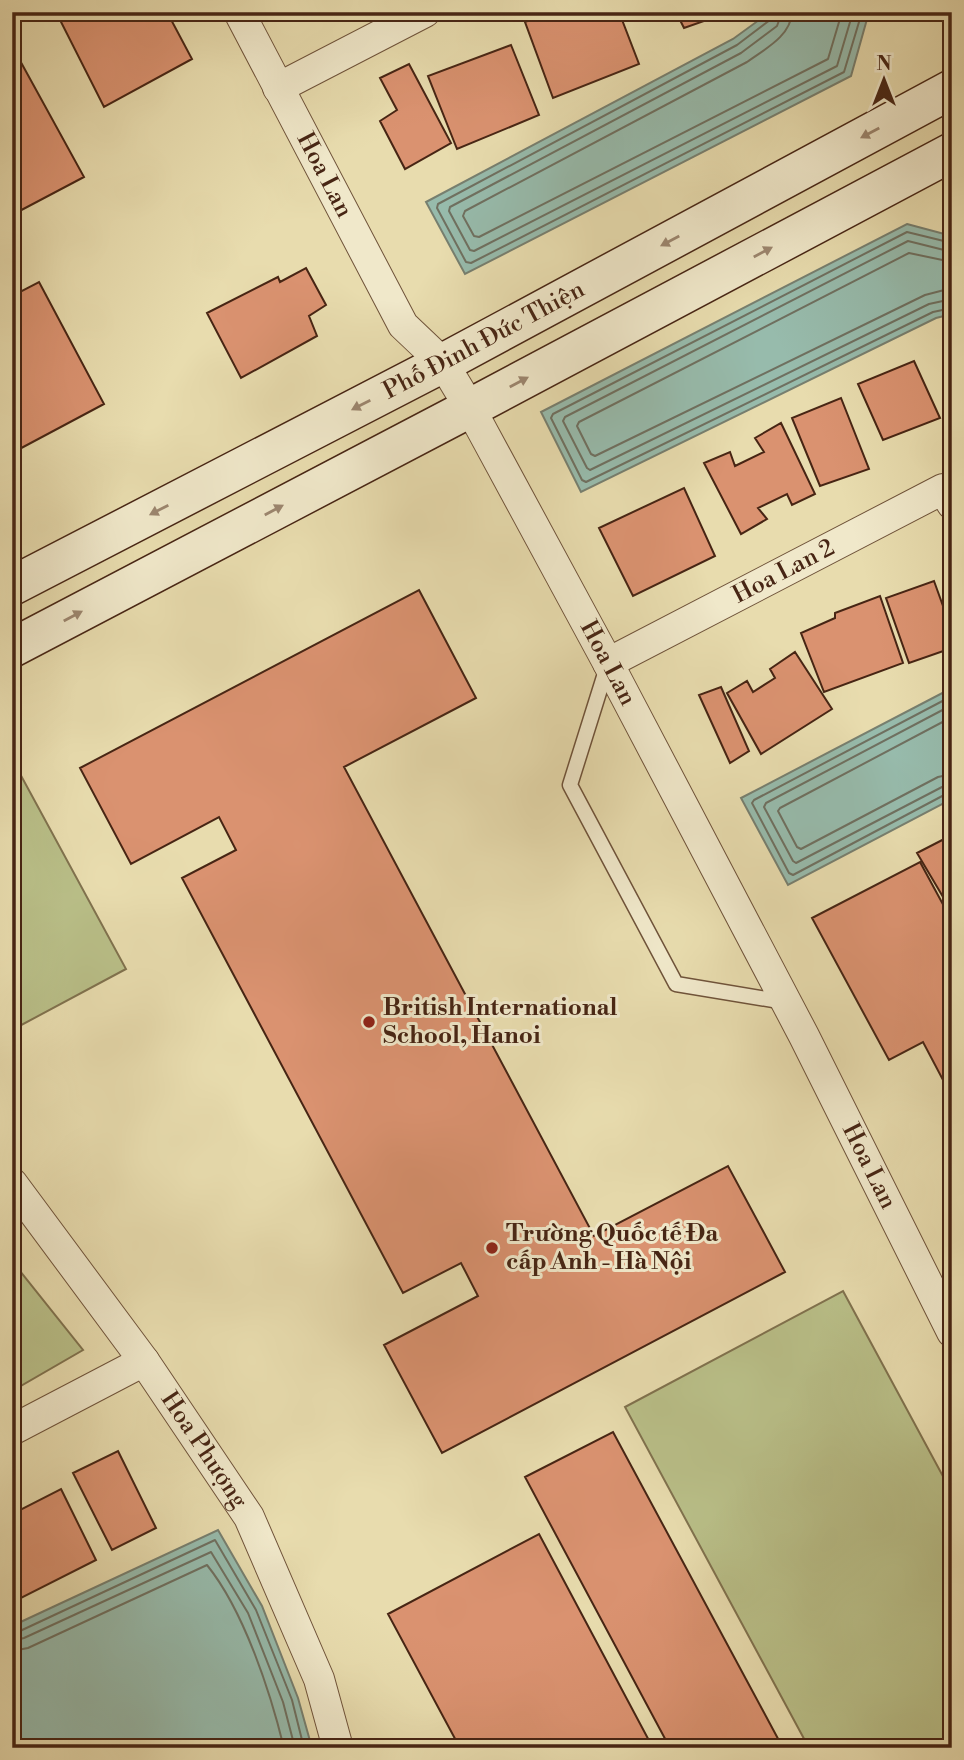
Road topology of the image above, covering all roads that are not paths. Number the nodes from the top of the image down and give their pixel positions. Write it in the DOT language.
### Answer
graph roads {
  1 [pos="239,12"];
  2 [pos="425,12"];
  3 [pos="278,88"];
  4 [pos="952,89"];
  5 [pos="952,152"];
  6 [pos="443,363"];
  7 [pos="470,408"];
  8 [pos="952,504"];
  9 [pos="12,586"];
  10 [pos="12,648"];
  11 [pos="608,663"];
  12 [pos="786,1002"];
  13 [pos="12,1183"];
  14 [pos="952,1332"];
  15 [pos="144,1361"];
  16 [pos="12,1430"];
  17 [pos="338,1748"];
  1 -- 3 [label="street, Hoa Lan"];
  2 -- 3 [label="street"];
  3 -- 6 [label="street, Hoa Lan"];
  4 -- 6 [label="street, Phố Đinh Đức Thiện, one-way"];
  7 -- 5 [label="street, one-way"];
  6 -- 7 [label="street, Hoa Lan"];
  6 -- 9 [label="street, Phố Đinh Đức Thiện, one-way"];
  10 -- 7 [label="street, one-way"];
  7 -- 11 [label="street, Hoa Lan"];
  8 -- 11 [label="street, Hoa Lan 2"];
  11 -- 12 [label="street, Hoa Lan"];
  11 -- 12 [label="lane"];
  12 -- 14 [label="street, Hoa Lan"];
  13 -- 15 [label="street, Hoa Phượng"];
  15 -- 16 [label="street"];
  15 -- 17 [label="street, Hoa Phượng"];
}
